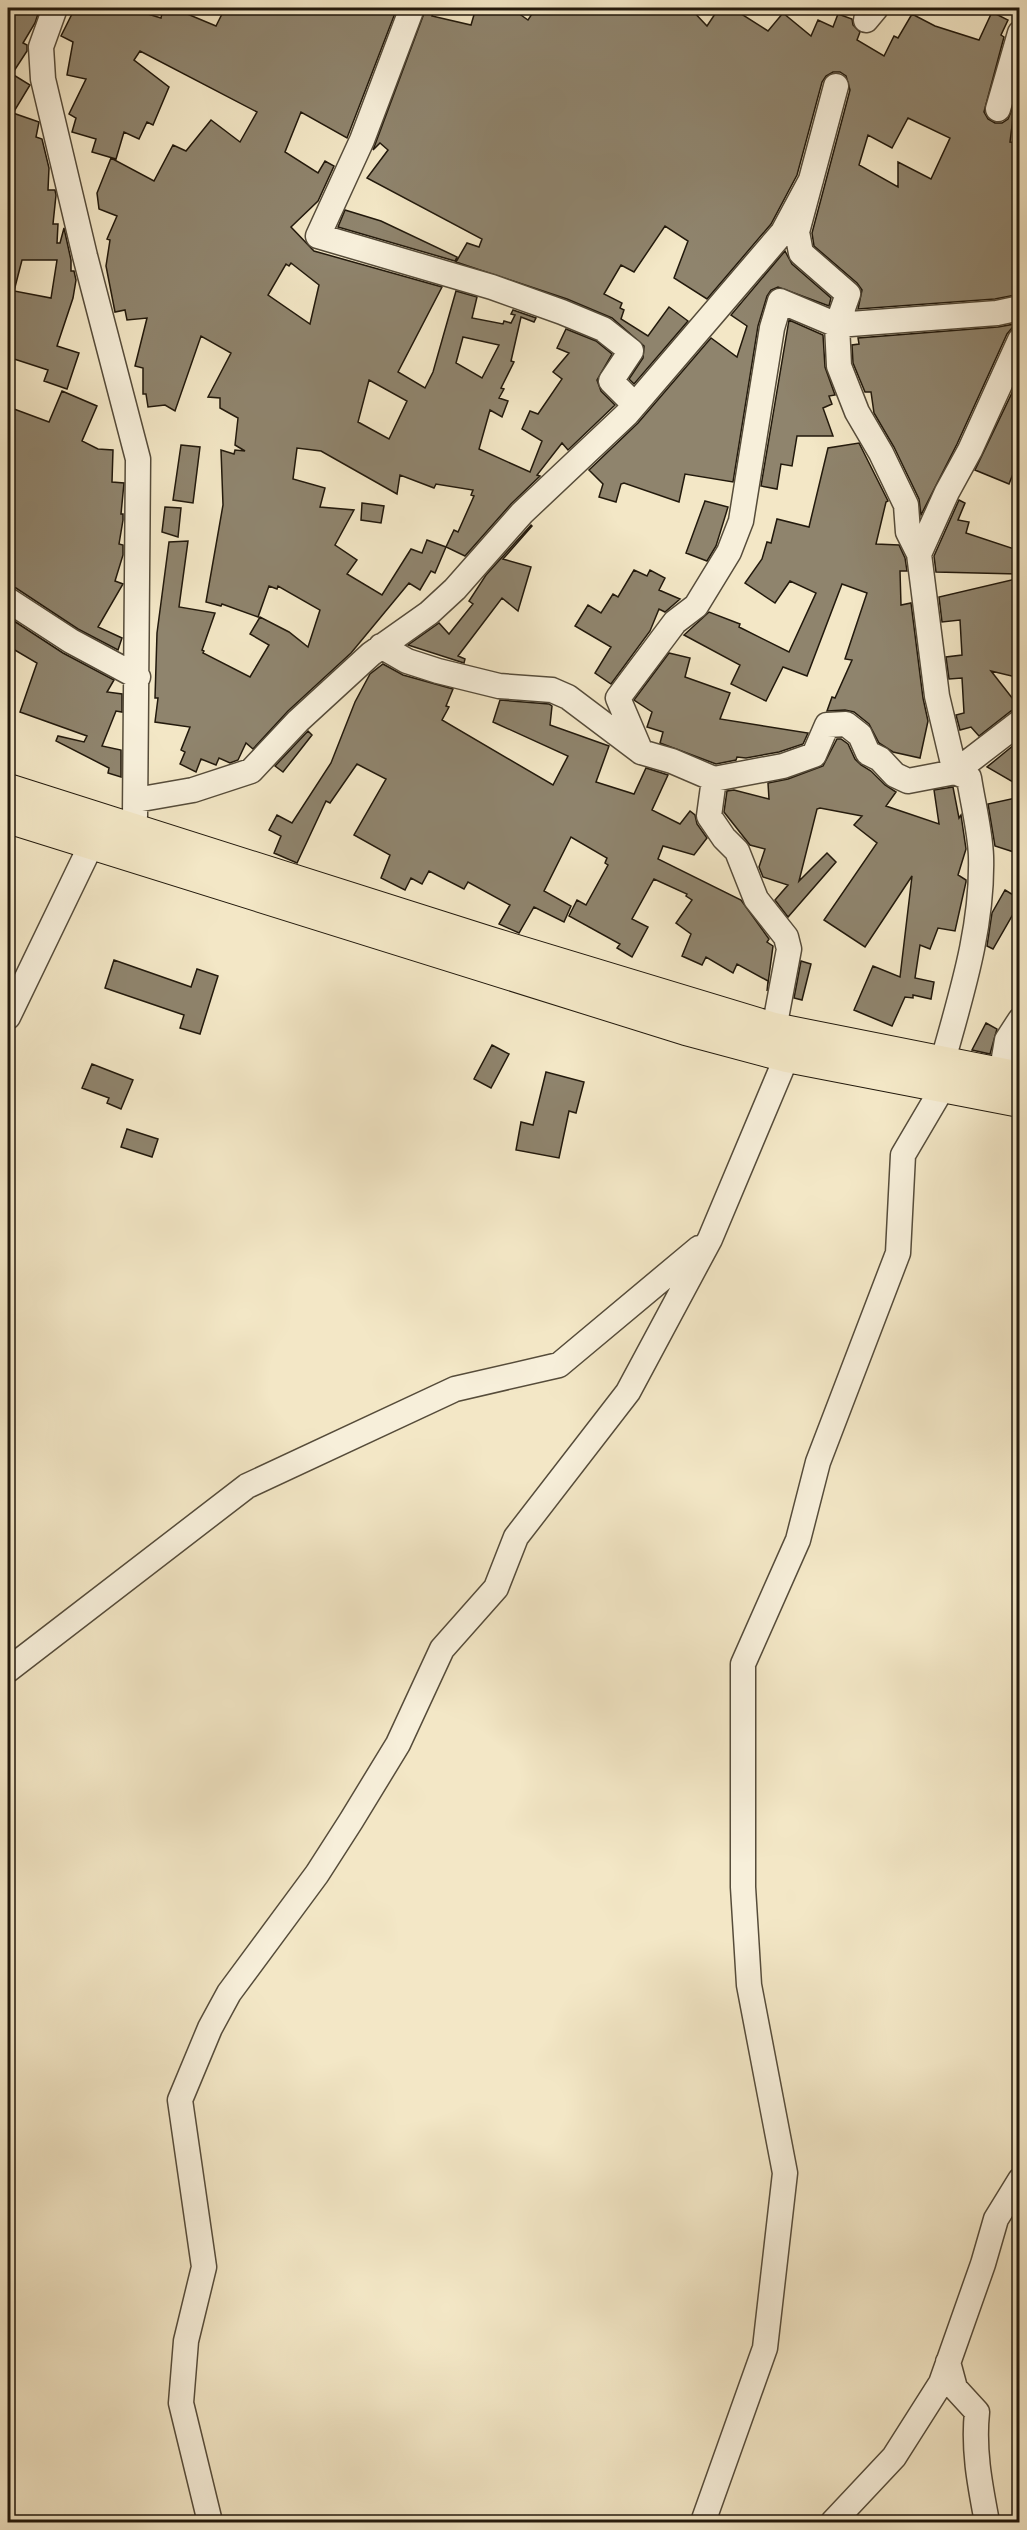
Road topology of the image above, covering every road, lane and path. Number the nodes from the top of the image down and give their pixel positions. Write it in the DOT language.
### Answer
graph roads {
  1 [pos="55,8"];
  2 [pos="412,8"];
  3 [pos="1020,33"];
  4 [pos="836,86"];
  5 [pos="998,109"];
  6 [pos="811,180"];
  7 [pos="1020,308"];
  8 [pos="837,325"];
  9 [pos="1020,340"];
  10 [pos="634,404"];
  11 [pos="919,554"];
  12 [pos="8,600"];
  13 [pos="381,646"];
  14 [pos="138,677"];
  15 [pos="1020,722"];
  16 [pos="641,752"];
  17 [pos="955,772"];
  18 [pos="714,779"];
  19 [pos="8,790"];
  20 [pos="8,817"];
  21 [pos="135,828"];
  22 [pos="92,843"];
  23 [pos="8,1017"];
  24 [pos="1020,1020"];
  25 [pos="780,1042"];
  26 [pos="942,1076"];
  27 [pos="1010,1077"];
  28 [pos="1020,1101"];
  29 [pos="710,1239"];
  30 [pos="8,1670"];
  31 [pos="1020,2180"];
  32 [pos="948,2362"];
  33 [pos="210,2523"];
  34 [pos="703,2523"];
  35 [pos="833,2523"];
  36 [pos="987,2523"];
  1 -- 14 [label="street"];
  2 -- 10 [label="street"];
  3 -- 5 [label="street"];
  4 -- 6 [label="street"];
  6 -- 8 [label="street"];
  6 -- 10 [label="street"];
  7 -- 8 [label="street"];
  8 -- 11 [label="street"];
  8 -- 16 [label="street"];
  9 -- 11 [label="street"];
  10 -- 13 [label="street"];
  11 -- 17 [label="street"];
  12 -- 14 [label="street"];
  13 -- 16 [label="street"];
  13 -- 21 [label="street"];
  14 -- 21 [label="street"];
  15 -- 17 [label="street"];
  16 -- 18 [label="street"];
  17 -- 18 [label="street"];
  17 -- 26 [label="street"];
  18 -- 25 [label="street"];
  19 -- 21 [label="main road"];
  20 -- 22 [label="main road"];
  21 -- 22 [label="main road"];
  21 -- 25 [label="main road"];
  22 -- 23 [label="street"];
  24 -- 27 [label="street"];
  25 -- 26 [label="main road"];
  25 -- 29 [label="street"];
  26 -- 27 [label="main road"];
  26 -- 28 [label="main road"];
  26 -- 34 [label="street"];
  29 -- 30 [label="street"];
  29 -- 33 [label="street"];
  31 -- 32 [label="street"];
  32 -- 35 [label="street"];
  32 -- 36 [label="street"];
}
